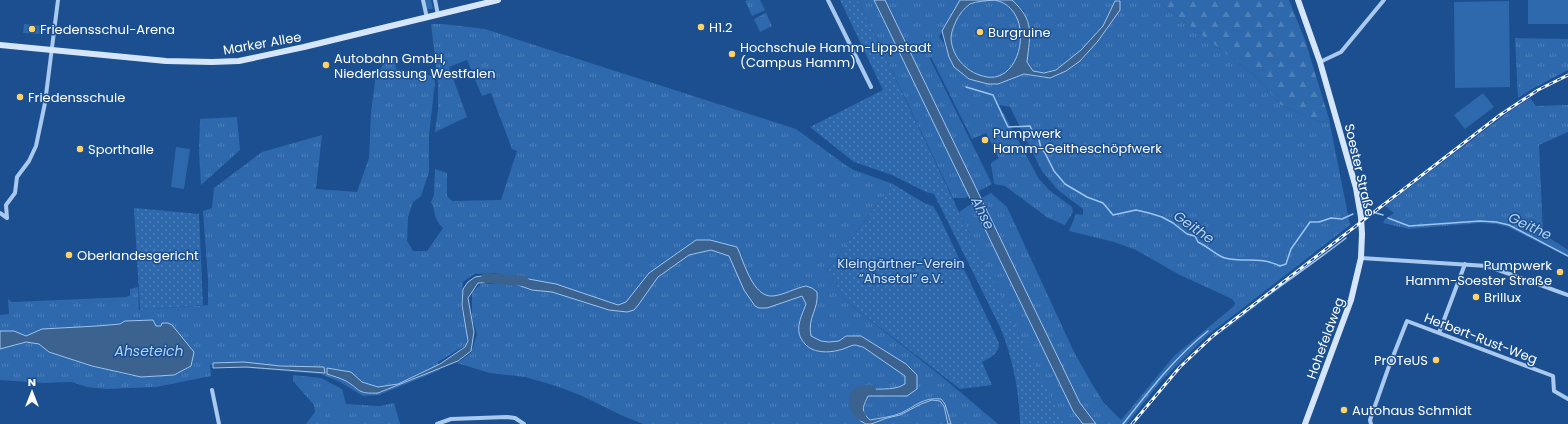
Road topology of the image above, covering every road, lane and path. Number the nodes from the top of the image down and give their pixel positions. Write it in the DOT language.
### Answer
graph roads {
  1 [pos="58,0"];
  2 [pos="423,0"];
  3 [pos="435,0"];
  4 [pos="498,0"];
  5 [pos="828,0"];
  6 [pos="1298,0"];
  7 [pos="1384,0"];
  8 [pos="438,15"];
  9 [pos="430,18"];
  10 [pos="0,45"];
  11 [pos="53,50"];
  12 [pos="1320,62"];
  13 [pos="870,87"];
  14 [pos="0,213"];
  15 [pos="1360,258"];
  16 [pos="1465,264"];
  17 [pos="1568,295"];
  18 [pos="1439,333"];
  19 [pos="212,390"];
  20 [pos="1568,398"];
  21 [pos="219,424"];
  22 [pos="437,424"];
  23 [pos="524,424"];
  24 [pos="1305,424"];
  25 [pos="1371,424"];
  1 -- 11 [label="street"];
  2 -- 9 [label="street"];
  3 -- 8 [label="street"];
  4 -- 8 [label="street, Marker Allee"];
  5 -- 13 [label="street"];
  6 -- 12 [label="street, Soester Straße"];
  7 -- 12 [label="street"];
  8 -- 9 [label="street, Marker Allee"];
  9 -- 11 [label="street, Marker Allee"];
  10 -- 11 [label="street, Marker Allee"];
  11 -- 14 [label="street"];
  12 -- 15 [label="street, Soester Straße"];
  15 -- 16 [label="street"];
  15 -- 24 [label="street, Hohefeldweg"];
  16 -- 17 [label="street"];
  16 -- 18 [label="street"];
  18 -- 20 [label="street, Herbert-Rust-Weg"];
  18 -- 25 [label="street, Herbert-Rust-Weg"];
  19 -- 21 [label="street"];
  22 -- 23 [label="street"];
}
